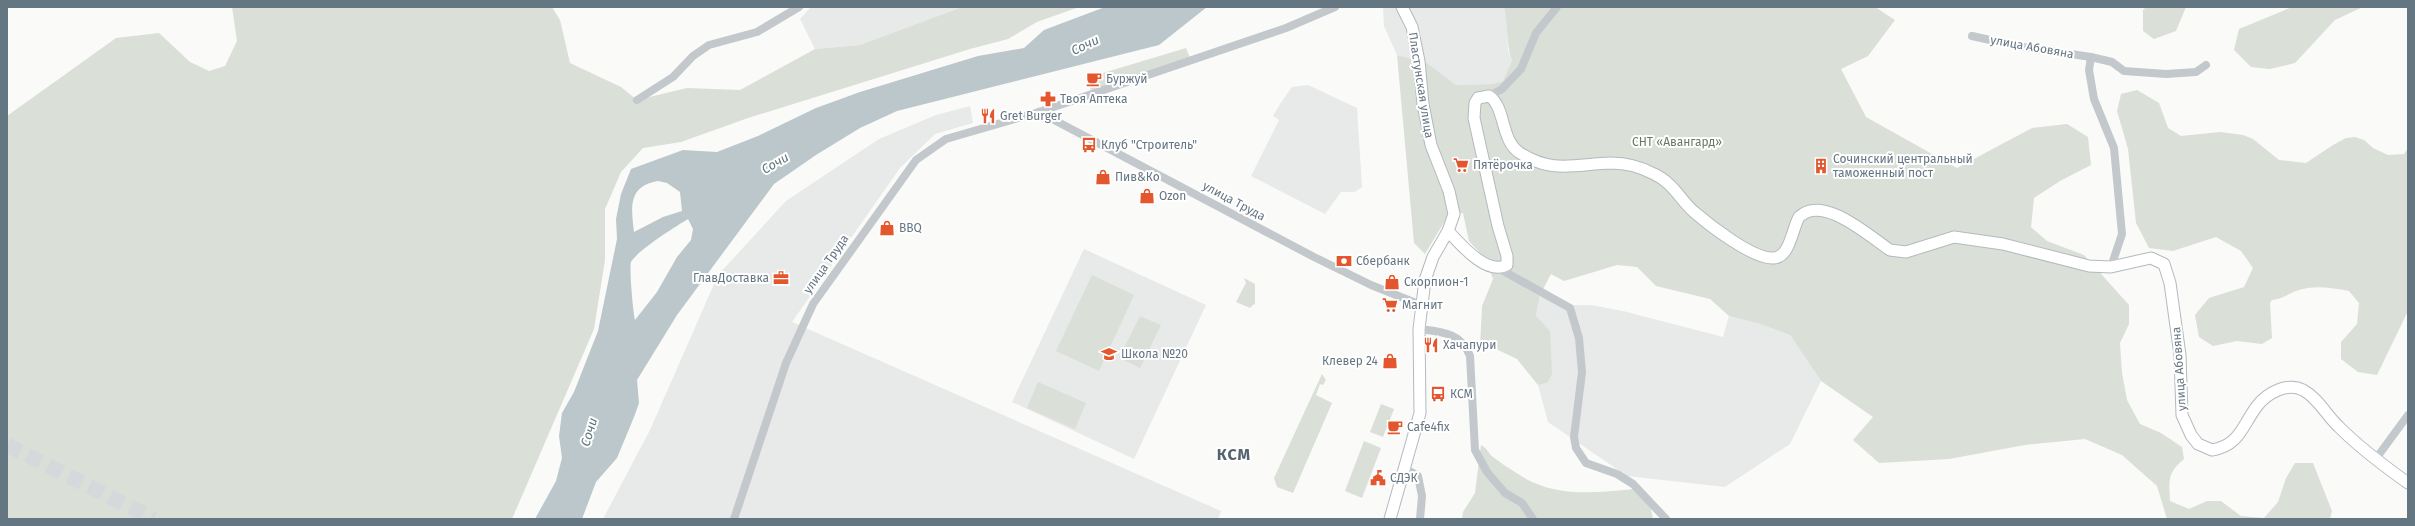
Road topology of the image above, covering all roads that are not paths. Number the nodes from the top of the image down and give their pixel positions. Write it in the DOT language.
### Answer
graph roads {
  1 [pos="799,7"];
  2 [pos="1335,7"];
  3 [pos="1402,7"];
  4 [pos="1557,7"];
  5 [pos="1972,36"];
  6 [pos="2091,56"];
  7 [pos="2206,65"];
  8 [pos="1489,96"];
  9 [pos="637,100"];
  10 [pos="1039,112"];
  11 [pos="1448,232"];
  12 [pos="2111,267"];
  13 [pos="1498,268"];
  14 [pos="1421,305"];
  15 [pos="1419,329"];
  16 [pos="2408,415"];
  17 [pos="2375,460"];
  18 [pos="1406,469"];
  19 [pos="2408,483"];
  20 [pos="734,519"];
  21 [pos="1390,519"];
  22 [pos="1420,519"];
  23 [pos="1532,519"];
  24 [pos="1666,519"];
  1 -- 9 [label="street"];
  2 -- 10 [label="street, улица Труда"];
  3 -- 11 [label="street, Пластунская улица"];
  4 -- 8 [label="street"];
  5 -- 6 [label="street, улица Абовяна"];
  6 -- 7 [label="street, улица Абовяна"];
  6 -- 12 [label="street, улица Абовяна"];
  8 -- 12 [label="street, улица Абовяна"];
  8 -- 13 [label="street"];
  10 -- 14 [label="street, улица Труда"];
  10 -- 20 [label="street, улица Труда"];
  11 -- 13 [label="street"];
  11 -- 14 [label="street, Пластунская улица"];
  12 -- 17 [label="street, улица Абовяна"];
  13 -- 24 [label="street"];
  14 -- 15 [label="street, Пластунская улица"];
  15 -- 18 [label="street, Пластунская улица"];
  15 -- 23 [label="street"];
  16 -- 17 [label="street"];
  17 -- 19 [label="street, улица Абовяна"];
  18 -- 21 [label="street, Пластунская улица"];
  18 -- 22 [label="street"];
}
